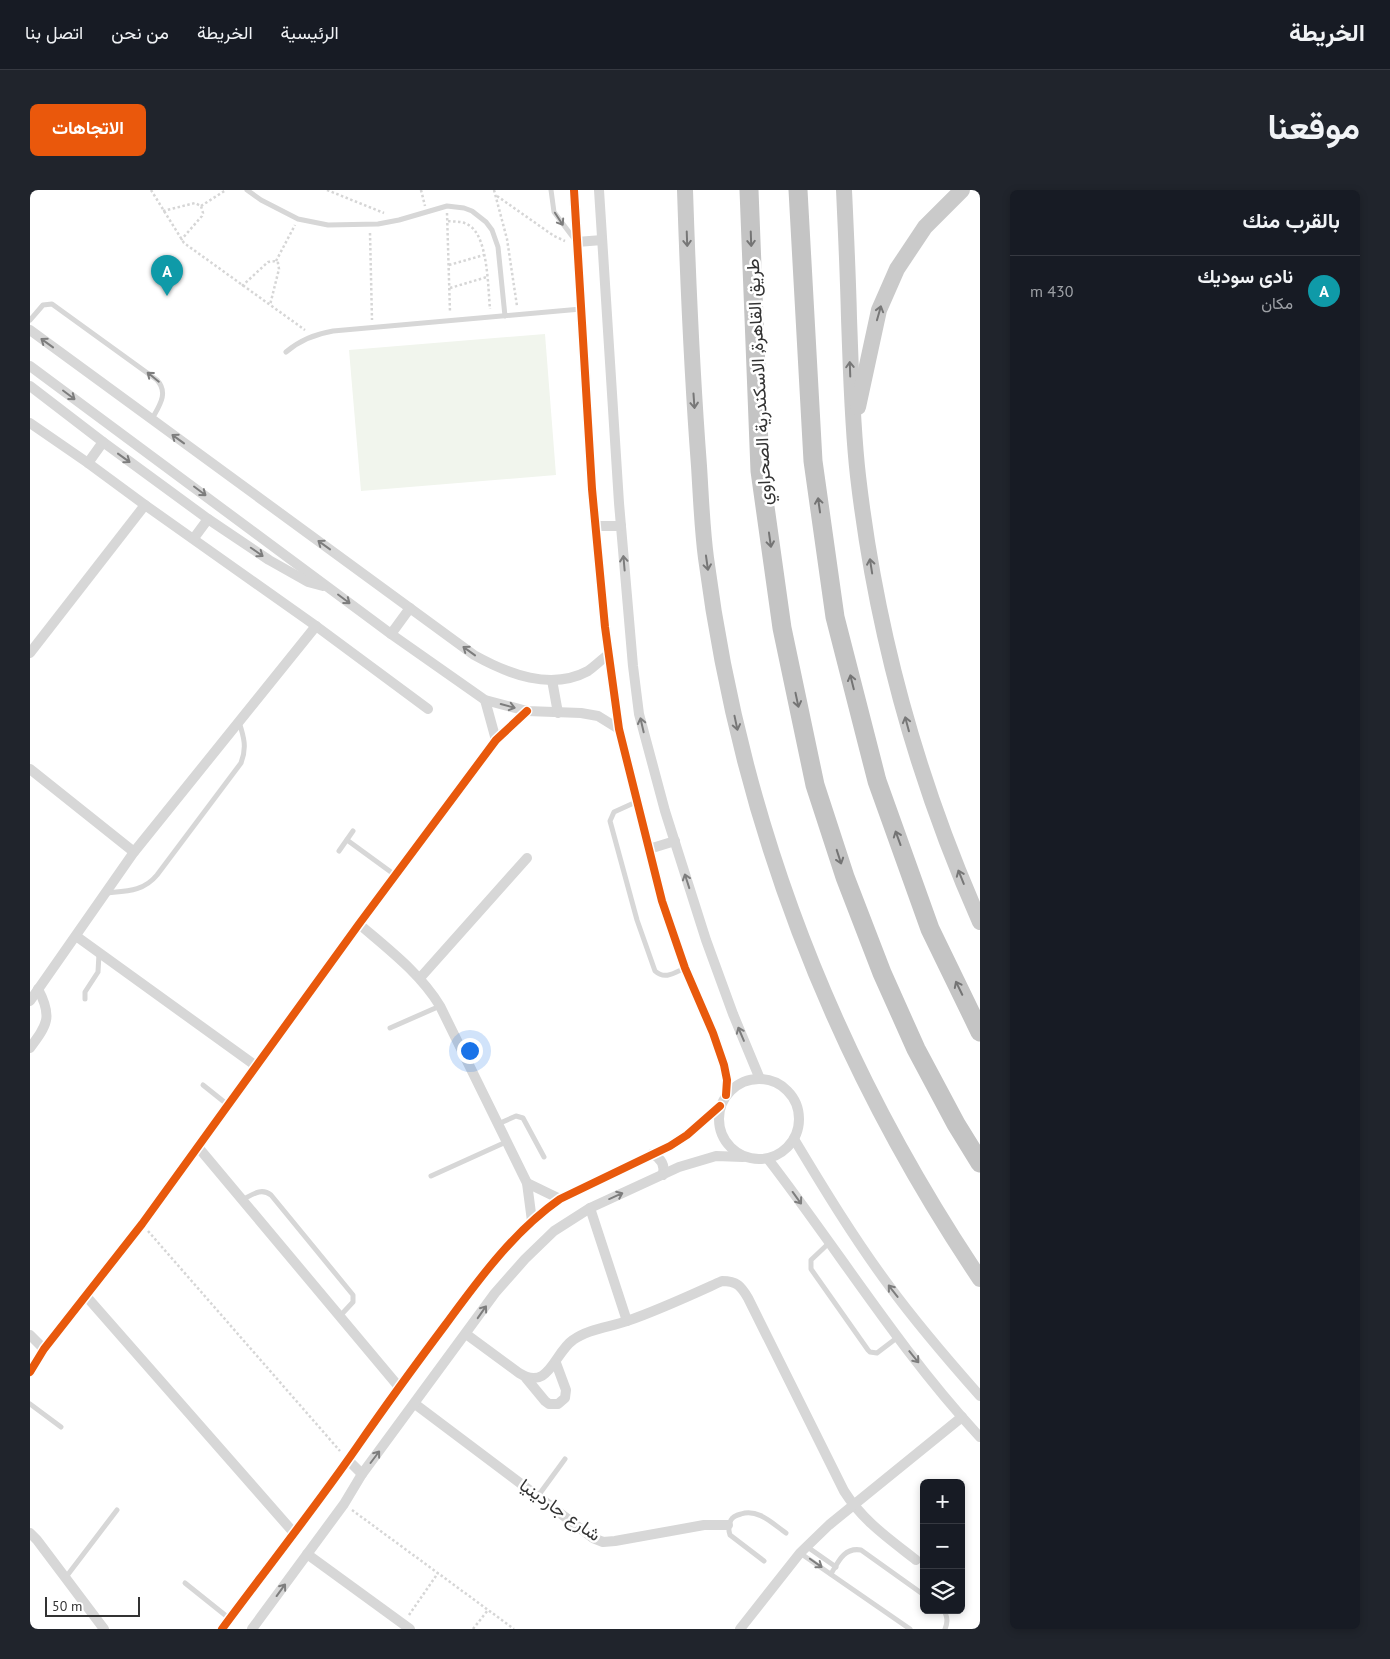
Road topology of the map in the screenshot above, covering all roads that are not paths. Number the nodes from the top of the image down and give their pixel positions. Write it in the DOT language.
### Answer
graph roads {
  1 [pos="247,190"];
  2 [pos="551,190"];
  3 [pos="574,190"];
  4 [pos="598,190"];
  5 [pos="685,190"];
  6 [pos="749,190"];
  7 [pos="798,190"];
  8 [pos="844,190"];
  9 [pos="962,190"];
  10 [pos="602,240"];
  11 [pos="577,242"];
  12 [pos="581,309"];
  13 [pos="505,316"];
  14 [pos="30,320"];
  15 [pos="30,330"];
  16 [pos="286,352"];
  17 [pos="30,366"];
  18 [pos="30,386"];
  19 [pos="152,419"];
  20 [pos="30,423"];
  21 [pos="854,429"];
  22 [pos="103,442"];
  23 [pos="88,463"];
  24 [pos="145,504"];
  25 [pos="208,518"];
  26 [pos="596,526"];
  27 [pos="621,526"];
  28 [pos="194,538"];
  29 [pos="329,587"];
  30 [pos="410,608"];
  31 [pos="316,626"];
  32 [pos="391,634"];
  33 [pos="30,653"];
  34 [pos="609,654"];
  35 [pos="552,680"];
  36 [pos="485,700"];
  37 [pos="428,709"];
  38 [pos="527,711"];
  39 [pos="558,713"];
  40 [pos="239,722"];
  41 [pos="619,729"];
  42 [pos="496,740"];
  43 [pos="30,769"];
  44 [pos="636,802"];
  45 [pos="353,832"];
  46 [pos="347,840"];
  47 [pos="675,841"];
  48 [pos="648,849"];
  49 [pos="339,851"];
  50 [pos="134,852"];
  51 [pos="527,858"];
  52 [pos="396,875"];
  53 [pos="105,893"];
  54 [pos="980,922"];
  55 [pos="359,924"];
  56 [pos="76,936"];
  57 [pos="100,953"];
  58 [pos="685,968"];
  59 [pos="420,978"];
  60 [pos="38,989"];
  61 [pos="85,999"];
  62 [pos="30,1001"];
  63 [pos="440,1006"];
  64 [pos="390,1028"];
  65 [pos="980,1032"];
  66 [pos="30,1048"];
  67 [pos="256,1066"];
  68 [pos="760,1079"];
  69 [pos="203,1084"];
  70 [pos="726,1095"];
  71 [pos="228,1105"];
  72 [pos="720,1106"];
  73 [pos="498,1124"];
  74 [pos="794,1139"];
  75 [pos="507,1142"];
  76 [pos="198,1147"];
  77 [pos="652,1154"];
  78 [pos="544,1157"];
  79 [pos="743,1157"];
  80 [pos="768,1159"];
  81 [pos="980,1163"];
  82 [pos="663,1175"];
  83 [pos="431,1176"];
  84 [pos="527,1183"];
  85 [pos="560,1199"];
  86 [pos="242,1200"];
  87 [pos="590,1208"];
  88 [pos="532,1221"];
  89 [pos="830,1242"];
  90 [pos="980,1279"];
  91 [pos="86,1296"];
  92 [pos="340,1316"];
  93 [pos="627,1321"];
  94 [pos="30,1334"];
  95 [pos="466,1334"];
  96 [pos="898,1337"];
  97 [pos="44,1349"];
  98 [pos="556,1363"];
  99 [pos="30,1372"];
  100 [pos="526,1378"];
  101 [pos="399,1387"];
  102 [pos="980,1396"];
  103 [pos="30,1404"];
  104 [pos="415,1404"];
  105 [pos="962,1417"];
  106 [pos="61,1427"];
  107 [pos="980,1437"];
  108 [pos="348,1460"];
  109 [pos="565,1460"];
  110 [pos="362,1474"];
  111 [pos="538,1496"];
  112 [pos="853,1504"];
  113 [pos="117,1510"];
  114 [pos="728,1526"];
  115 [pos="294,1532"];
  116 [pos="30,1533"];
  117 [pos="786,1533"];
  118 [pos="803,1550"];
  119 [pos="307,1554"];
  120 [pos="916,1560"];
  121 [pos="764,1561"];
  122 [pos="836,1566"];
  123 [pos="831,1574"];
  124 [pos="65,1577"];
  125 [pos="185,1583"];
  126 [pos="920,1592"];
  127 [pos="945,1614"];
  128 [pos="230,1619"];
  129 [pos="407,1626"];
  130 [pos="104,1629"];
  131 [pos="222,1629"];
  132 [pos="252,1629"];
  133 [pos="740,1629"];
  134 [pos="910,1629"];
  135 [pos="945,1629"];
  1 -- 13 [label="lane"];
  2 -- 11 [label="lane, one-way"];
  3 -- 11 [label="street"];
  4 -- 10 [label="street"];
  5 -- 90 [label="main road, one-way"];
  6 -- 81 [label="highway, طريق القاهرة, الاسكندرية الصحراوي, one-way"];
  65 -- 7 [label="highway, one-way"];
  21 -- 8 [label="main road, one-way"];
  21 -- 9 [label="main road, one-way"];
  10 -- 11 [label="street"];
  10 -- 27 [label="street"];
  11 -- 12 [label="street"];
  12 -- 13 [label="lane"];
  12 -- 26 [label="street"];
  13 -- 16 [label="lane"];
  19 -- 14 [label="lane, one-way"];
  19 -- 15 [label="street, one-way"];
  17 -- 29 [label="street, one-way"];
  18 -- 22 [label="street"];
  30 -- 19 [label="street, one-way"];
  20 -- 23 [label="street"];
  54 -- 21 [label="main road, one-way"];
  22 -- 23 [label="street"];
  22 -- 25 [label="street, one-way"];
  23 -- 24 [label="street"];
  24 -- 28 [label="street"];
  24 -- 33 [label="street"];
  25 -- 28 [label="street"];
  25 -- 29 [label="street, one-way"];
  26 -- 27 [label="street"];
  26 -- 34 [label="street"];
  47 -- 27 [label="street, one-way"];
  28 -- 31 [label="street"];
  29 -- 32 [label="street, one-way"];
  30 -- 32 [label="street"];
  35 -- 30 [label="street, one-way"];
  31 -- 37 [label="street"];
  31 -- 40 [label="street"];
  32 -- 36 [label="street"];
  34 -- 35 [label="street"];
  34 -- 41 [label="street"];
  35 -- 39 [label="street"];
  36 -- 38 [label="street, one-way"];
  36 -- 42 [label="street"];
  38 -- 39 [label="street"];
  38 -- 42 [label="street"];
  39 -- 41 [label="street"];
  40 -- 50 [label="street"];
  40 -- 53 [label="lane"];
  41 -- 44 [label="street"];
  42 -- 52 [label="street"];
  43 -- 50 [label="street"];
  44 -- 48 [label="street"];
  44 -- 58 [label="lane"];
  45 -- 46 [label="lane"];
  46 -- 49 [label="lane"];
  46 -- 52 [label="lane"];
  47 -- 48 [label="street"];
  68 -- 47 [label="street, one-way"];
  48 -- 58 [label="street"];
  50 -- 53 [label="street"];
  51 -- 59 [label="street"];
  52 -- 55 [label="street"];
  53 -- 56 [label="street"];
  55 -- 59 [label="street"];
  55 -- 67 [label="street"];
  56 -- 57 [label="street"];
  56 -- 60 [label="street"];
  57 -- 61 [label="lane"];
  57 -- 67 [label="street"];
  58 -- 70 [label="street"];
  59 -- 63 [label="street"];
  60 -- 62 [label="street"];
  60 -- 66 [label="street"];
  63 -- 64 [label="lane"];
  63 -- 73 [label="street"];
  67 -- 71 [label="street"];
  68 -- 70 [label="street"];
  68 -- 74 [label="street"];
  69 -- 71 [label="lane"];
  70 -- 72 [label="street"];
  71 -- 76 [label="street"];
  72 -- 77 [label="street"];
  72 -- 79 [label="street"];
  73 -- 75 [label="street"];
  73 -- 78 [label="lane"];
  74 -- 80 [label="street"];
  102 -- 74 [label="street, one-way"];
  75 -- 83 [label="lane"];
  75 -- 84 [label="street"];
  76 -- 86 [label="street"];
  76 -- 91 [label="street"];
  77 -- 82 [label="street"];
  77 -- 85 [label="street"];
  79 -- 80 [label="street"];
  79 -- 82 [label="street"];
  80 -- 89 [label="street, one-way"];
  87 -- 82 [label="street, one-way"];
  84 -- 85 [label="street"];
  84 -- 88 [label="street"];
  85 -- 88 [label="street"];
  86 -- 92 [label="street"];
  86 -- 92 [label="lane"];
  87 -- 93 [label="street"];
  95 -- 87 [label="street, one-way"];
  88 -- 101 [label="street"];
  89 -- 96 [label="street"];
  89 -- 96 [label="lane"];
  91 -- 97 [label="street"];
  91 -- 115 [label="street"];
  92 -- 101 [label="street"];
  93 -- 98 [label="street"];
  93 -- 112 [label="street"];
  94 -- 97 [label="street"];
  95 -- 100 [label="street"];
  95 -- 104 [label="street"];
  96 -- 105 [label="street, one-way"];
  97 -- 99 [label="street"];
  98 -- 100 [label="street"];
  98 -- 100 [label="street"];
  101 -- 108 [label="street"];
  103 -- 106 [label="lane"];
  110 -- 104 [label="street, one-way"];
  104 -- 111 [label="street, شارع جاردينيا"];
  105 -- 107 [label="street"];
  105 -- 112 [label="street"];
  108 -- 110 [label="street"];
  108 -- 115 [label="street"];
  109 -- 111 [label="lane"];
  110 -- 119 [label="street"];
  111 -- 114 [label="street, شارع جاردينيا"];
  112 -- 118 [label="street"];
  112 -- 120 [label="street"];
  113 -- 124 [label="lane"];
  114 -- 117 [label="lane"];
  114 -- 121 [label="lane"];
  115 -- 128 [label="street"];
  116 -- 124 [label="street"];
  118 -- 122 [label="lane"];
  118 -- 123 [label="lane, one-way"];
  118 -- 133 [label="street"];
  119 -- 129 [label="street"];
  132 -- 119 [label="street, one-way"];
  122 -- 123 [label="lane"];
  122 -- 126 [label="lane"];
  123 -- 134 [label="lane"];
  124 -- 130 [label="street"];
  125 -- 128 [label="lane"];
  127 -- 135 [label="lane"];
  128 -- 131 [label="street"];
}
